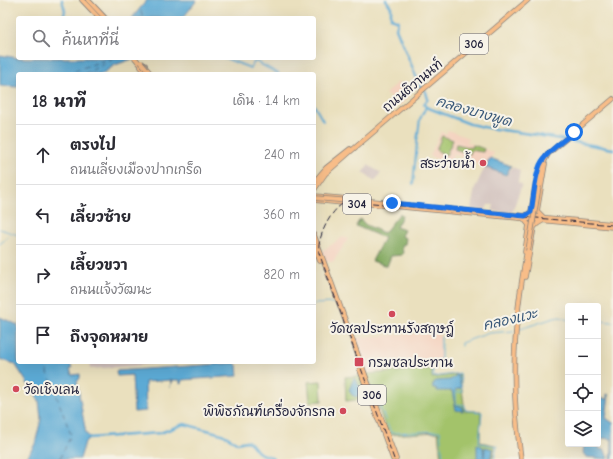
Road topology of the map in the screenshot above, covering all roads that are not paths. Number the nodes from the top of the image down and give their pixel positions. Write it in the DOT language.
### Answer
graph roads {
  1 [pos="79,0"];
  2 [pos="83,0"];
  3 [pos="88,0"];
  4 [pos="525,0"];
  5 [pos="528,0"];
  6 [pos="94,16"];
  7 [pos="98,16"];
  8 [pos="102,16"];
  9 [pos="478,41"];
  10 [pos="138,60"];
  11 [pos="149,72"];
  12 [pos="613,101"];
  13 [pos="546,160"];
  14 [pos="316,183"];
  15 [pos="316,189"];
  16 [pos="320,196"];
  17 [pos="316,198"];
  18 [pos="316,199"];
  19 [pos="316,199"];
  20 [pos="332,199"];
  21 [pos="533,204"];
  22 [pos="398,205"];
  23 [pos="538,205"];
  24 [pos="524,218"];
  25 [pos="543,219"];
  26 [pos="613,224"];
  27 [pos="613,227"];
  28 [pos="528,233"];
  29 [pos="533,234"];
  30 [pos="316,242"];
  31 [pos="316,244"];
  32 [pos="316,247"];
  33 [pos="316,250"];
  34 [pos="320,257"];
  35 [pos="523,279"];
  36 [pos="348,332"];
  37 [pos="393,459"];
  38 [pos="396,459"];
  39 [pos="521,459"];
  1 -- 6 [label="main road"];
  2 -- 7 [label="main road"];
  3 -- 8 [label="main road"];
  4 -- 9 [label="main road, ถนนติวานนท์ / 306"];
  5 -- 9 [label="main road, ถนนติวานนท์ / 306"];
  9 -- 14 [label="main road, ถนนติวานนท์ / 306"];
  10 -- 11 [label="main road, bridge"];
  12 -- 13 [label="main road"];
  13 -- 21 [label="main road"];
  13 -- 23 [label="main road"];
  13 -- 35 [label="main road, bridge"];
  15 -- 16 [label="main road"];
  16 -- 17 [label="main road, 304"];
  16 -- 20 [label="main road, 304"];
  18 -- 20 [label="main road, 304"];
  19 -- 22 [label="main road, bridge"];
  20 -- 22 [label="main road, 304"];
  21 -- 23 [label="main road"];
  21 -- 24 [label="main road"];
  22 -- 24 [label="main road, 304"];
  23 -- 25 [label="main road"];
  24 -- 25 [label="main road, 304"];
  24 -- 28 [label="main road"];
  25 -- 26 [label="main road, 304"];
  25 -- 27 [label="main road, 304"];
  25 -- 29 [label="main road"];
  28 -- 29 [label="main road"];
  28 -- 35 [label="main road"];
  29 -- 35 [label="main road"];
  30 -- 34 [label="main road, 306"];
  31 -- 34 [label="main road, 306"];
  32 -- 34 [label="main road, 306"];
  33 -- 34 [label="main road, 306"];
  34 -- 36 [label="main road, 306"];
  35 -- 39 [label="main road"];
  36 -- 37 [label="main road, 306"];
  36 -- 38 [label="main road, 306"];
}
